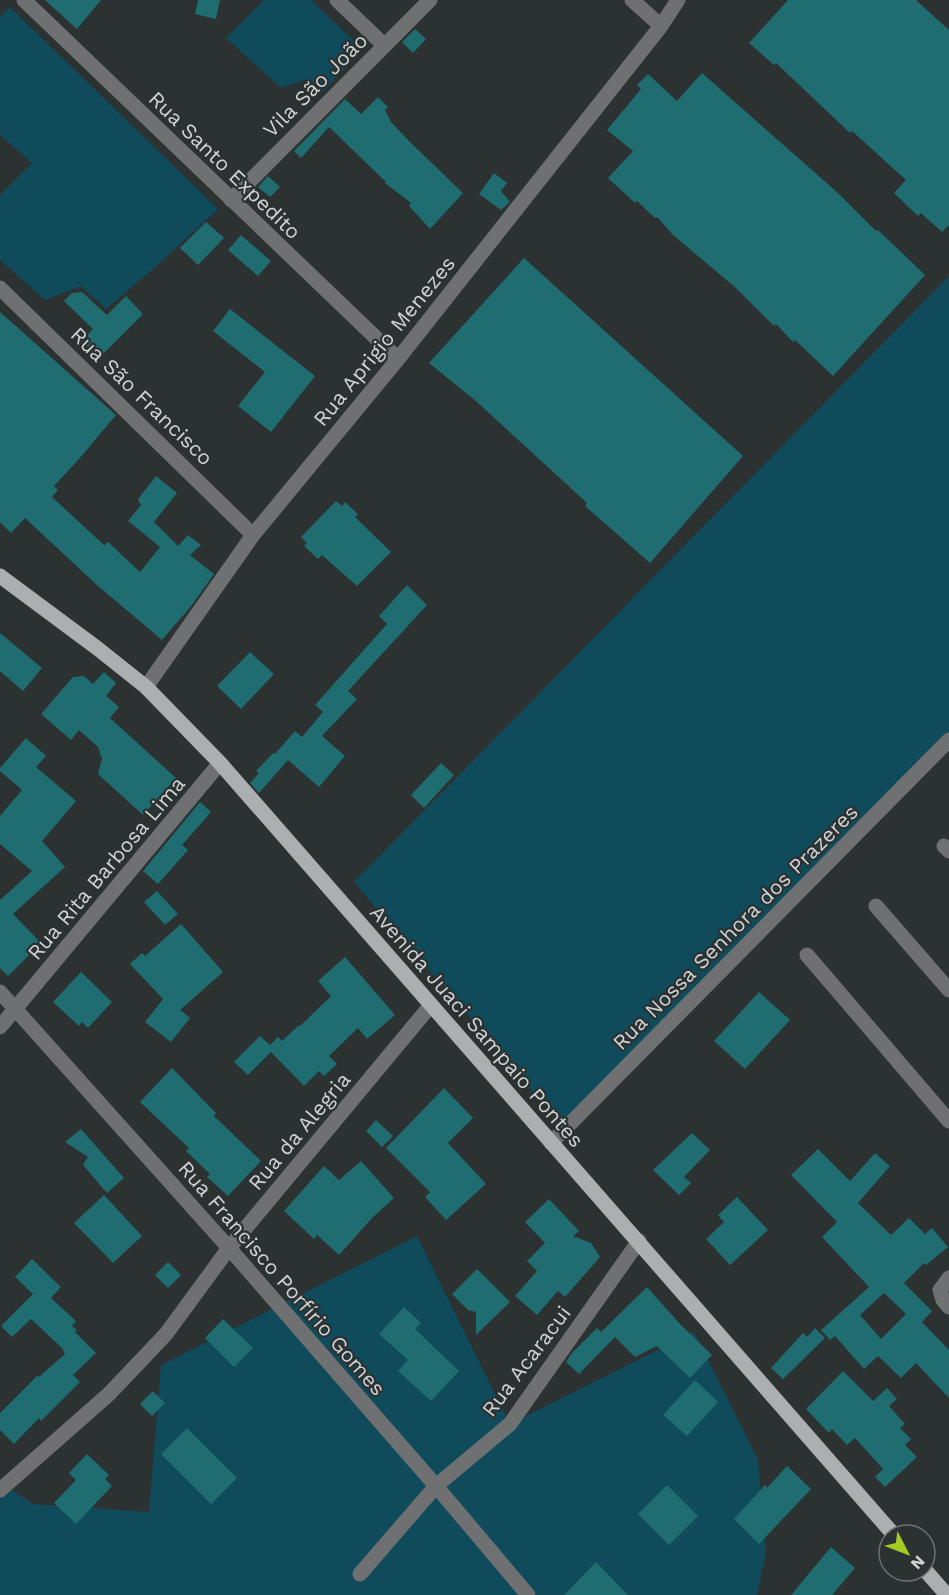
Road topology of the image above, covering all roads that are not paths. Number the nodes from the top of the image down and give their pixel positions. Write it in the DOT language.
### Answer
graph roads {
  1 [pos="24,0"];
  2 [pos="337,0"];
  3 [pos="430,0"];
  4 [pos="632,0"];
  5 [pos="678,0"];
  6 [pos="661,26"];
  7 [pos="384,45"];
  8 [pos="231,200"];
  9 [pos="0,288"];
  10 [pos="398,359"];
  11 [pos="253,535"];
  12 [pos="0,576"];
  13 [pos="146,687"];
  14 [pos="949,740"];
  15 [pos="220,763"];
  16 [pos="876,906"];
  17 [pos="807,955"];
  18 [pos="949,990"];
  19 [pos="0,992"];
  20 [pos="430,1005"];
  21 [pos="15,1010"];
  22 [pos="0,1027"];
  23 [pos="949,1121"];
  24 [pos="551,1143"];
  25 [pos="639,1241"];
  26 [pos="229,1248"];
  27 [pos="945,1284"];
  28 [pos="949,1307"];
  29 [pos="436,1486"];
  30 [pos="0,1490"];
  31 [pos="884,1523"];
  32 [pos="360,1574"];
  33 [pos="936,1583"];
  34 [pos="528,1595"];
  35 [pos="947,1595"];
  1 -- 8 [label="street, Rua Santo Expedito"];
  2 -- 7 [label="street"];
  3 -- 7 [label="street, Vila São João"];
  4 -- 6 [label="street"];
  5 -- 6 [label="street, Rua Aprigio Menezes"];
  6 -- 10 [label="street, Rua Aprigio Menezes"];
  7 -- 8 [label="street, Vila São João"];
  8 -- 10 [label="street, Rua Santo Expedito"];
  9 -- 11 [label="street, Rua São Francisco"];
  10 -- 11 [label="street, Rua Aprigio Menezes"];
  11 -- 13 [label="street, Rua Aprigio Menezes"];
  12 -- 13 [label="main road, Avenida Juaci Sampaio Pontes"];
  13 -- 15 [label="main road, Avenida Juaci Sampaio Pontes"];
  14 -- 24 [label="street, Rua Nossa Senhora dos Prazeres"];
  15 -- 20 [label="main road, Avenida Juaci Sampaio Pontes"];
  15 -- 21 [label="street, Rua Rita Barbosa Lima"];
  16 -- 18 [label="street"];
  17 -- 23 [label="street"];
  19 -- 21 [label="street, Rua Francisco Porfírio Gomes"];
  20 -- 24 [label="main road, Avenida Juaci Sampaio Pontes"];
  20 -- 26 [label="street, Rua da Alegria"];
  21 -- 22 [label="street, Rua Rita Barbosa Lima"];
  21 -- 26 [label="street, Rua Francisco Porfírio Gomes"];
  24 -- 25 [label="main road, Avenida Juaci Sampaio Pontes"];
  25 -- 29 [label="street, Rua Acaracui"];
  25 -- 31 [label="main road, Avenida Juaci Sampaio Pontes"];
  26 -- 29 [label="street, Rua Francisco Porfírio Gomes"];
  26 -- 30 [label="street, Rua da Alegria"];
  27 -- 28 [label="street"];
  29 -- 32 [label="street, Rua Acaracui"];
  29 -- 34 [label="street, Rua Francisco Porfírio Gomes"];
  33 -- 35 [label="main road"];
}
